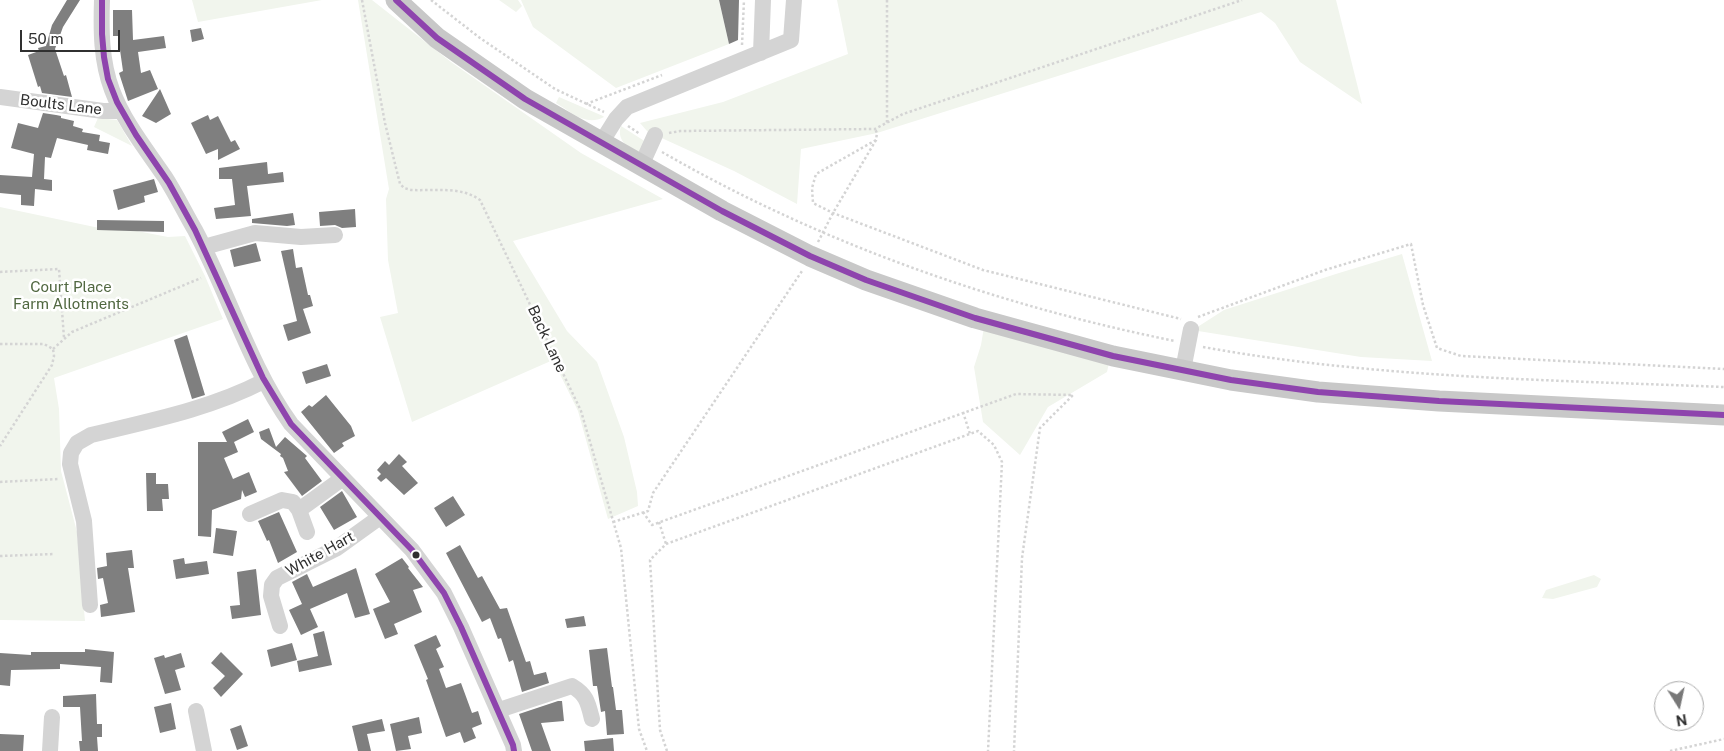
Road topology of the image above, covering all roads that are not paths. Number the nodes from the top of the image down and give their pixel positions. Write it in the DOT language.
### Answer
graph roads {
  1 [pos="102,0"];
  2 [pos="396,0"];
  3 [pos="763,0"];
  4 [pos="794,0"];
  5 [pos="761,53"];
  6 [pos="0,97"];
  7 [pos="121,111"];
  8 [pos="653,139"];
  9 [pos="601,143"];
  10 [pos="641,166"];
  11 [pos="335,235"];
  12 [pos="204,247"];
  13 [pos="1191,332"];
  14 [pos="1183,370"];
  15 [pos="264,381"];
  16 [pos="1724,415"];
  17 [pos="343,478"];
  18 [pos="299,510"];
  19 [pos="250,514"];
  20 [pos="380,517"];
  21 [pos="307,532"];
  22 [pos="90,605"];
  23 [pos="280,626"];
  24 [pos="499,710"];
  25 [pos="196,711"];
  26 [pos="52,717"];
  27 [pos="592,719"];
  28 [pos="50,751"];
  29 [pos="204,751"];
  30 [pos="514,751"];
  1 -- 7 [label="street"];
  2 -- 9 [label="main road"];
  3 -- 5 [label="street"];
  4 -- 5 [label="street"];
  5 -- 9 [label="street"];
  6 -- 7 [label="street, Boults Lane"];
  7 -- 12 [label="street"];
  8 -- 10 [label="street"];
  9 -- 10 [label="main road"];
  10 -- 14 [label="main road"];
  11 -- 12 [label="street"];
  12 -- 15 [label="street"];
  13 -- 14 [label="street"];
  14 -- 16 [label="main road"];
  15 -- 17 [label="street"];
  15 -- 22 [label="street"];
  17 -- 18 [label="street"];
  17 -- 20 [label="street"];
  18 -- 19 [label="street"];
  18 -- 21 [label="street"];
  20 -- 23 [label="street, White Hart"];
  20 -- 24 [label="street"];
  24 -- 27 [label="street"];
  24 -- 30 [label="street"];
  25 -- 29 [label="street"];
  26 -- 28 [label="street"];
}
